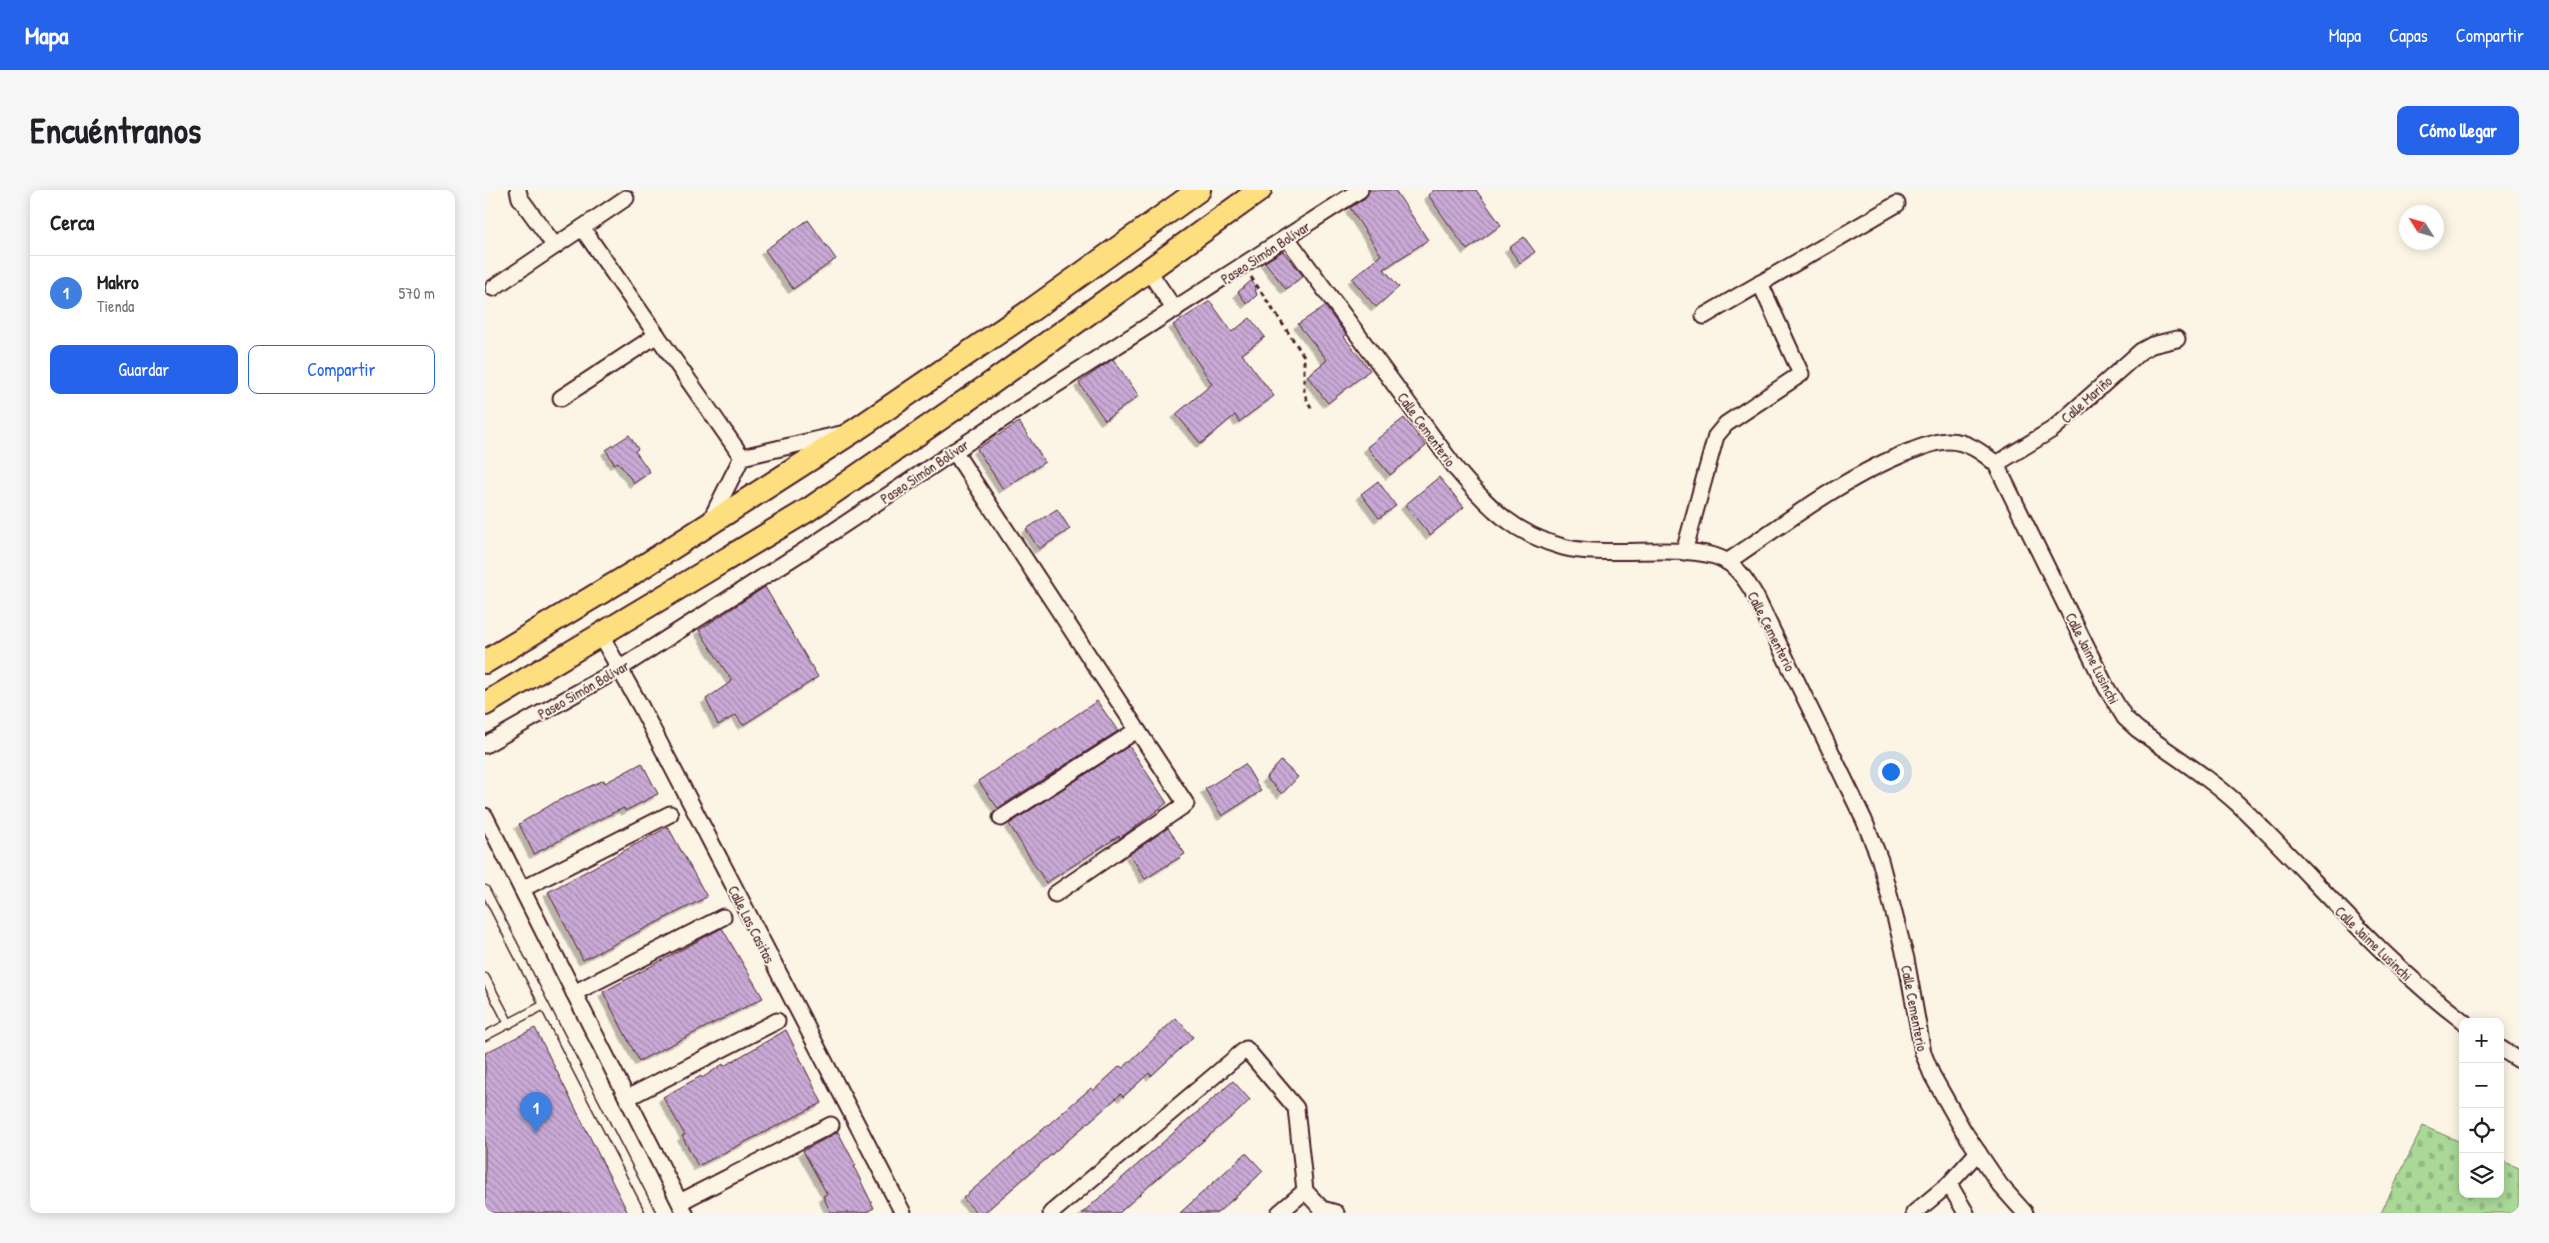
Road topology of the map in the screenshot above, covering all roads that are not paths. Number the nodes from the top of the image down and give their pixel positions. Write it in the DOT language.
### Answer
graph roads {
  1 [pos="518,190"];
  2 [pos="1199,190"];
  3 [pos="1259,190"];
  4 [pos="1360,190"];
  5 [pos="626,198"];
  6 [pos="1897,204"];
  7 [pos="582,228"];
  8 [pos="1287,238"];
  9 [pos="555,246"];
  10 [pos="1148,270"];
  11 [pos="1760,283"];
  12 [pos="493,288"];
  13 [pos="1175,310"];
  14 [pos="1704,316"];
  15 [pos="657,335"];
  16 [pos="2177,338"];
  17 [pos="561,398"];
  18 [pos="854,431"];
  19 [pos="954,451"];
  20 [pos="742,457"];
  21 [pos="1996,464"];
  22 [pos="709,524"];
  23 [pos="1684,552"];
  24 [pos="1727,562"];
  25 [pos="601,636"];
  26 [pos="485,662"];
  27 [pos="619,669"];
  28 [pos="485,704"];
  29 [pos="1137,730"];
  30 [pos="485,745"];
  31 [pos="669,814"];
  32 [pos="485,816"];
  33 [pos="1001,818"];
  34 [pos="522,889"];
  35 [pos="485,890"];
  36 [pos="1055,894"];
  37 [pos="723,917"];
  38 [pos="485,978"];
  39 [pos="574,993"];
  40 [pos="544,1005"];
  41 [pos="2459,1018"];
  42 [pos="777,1021"];
  43 [pos="509,1024"];
  44 [pos="485,1036"];
  45 [pos="2504,1051"];
  46 [pos="2519,1060"];
  47 [pos="627,1098"];
  48 [pos="831,1125"];
  49 [pos="1978,1152"];
  50 [pos="1949,1184"];
  51 [pos="1305,1191"];
  52 [pos="682,1207"];
  53 [pos="1325,1212"];
  54 [pos="651,1213"];
  55 [pos="903,1213"];
  56 [pos="1051,1213"];
  57 [pos="1279,1213"];
  58 [pos="1914,1213"];
  59 [pos="1966,1213"];
  60 [pos="2025,1213"];
  1 -- 9 [label="street"];
  2 -- 18 [label="main road"];
  3 -- 10 [label="main road"];
  4 -- 8 [label="street, Paseo Simón Bolívar"];
  5 -- 7 [label="street"];
  6 -- 11 [label="street"];
  7 -- 9 [label="street"];
  7 -- 15 [label="street"];
  8 -- 13 [label="street, Paseo Simón Bolívar"];
  8 -- 23 [label="street, Calle Cementerio"];
  9 -- 12 [label="street"];
  10 -- 13 [label="street"];
  10 -- 25 [label="main road"];
  11 -- 14 [label="street"];
  11 -- 23 [label="street"];
  13 -- 19 [label="street, Paseo Simón Bolívar"];
  15 -- 17 [label="street"];
  15 -- 20 [label="street"];
  16 -- 21 [label="street, Calle Mariño"];
  18 -- 20 [label="street"];
  18 -- 22 [label="main road"];
  19 -- 27 [label="street, Paseo Simón Bolívar"];
  19 -- 29 [label="street"];
  20 -- 22 [label="street"];
  21 -- 24 [label="street, Calle Jaime Lusinchi"];
  21 -- 41 [label="street, Calle Jaime Lusinchi"];
  22 -- 26 [label="main road"];
  23 -- 24 [label="street, Calle Cementerio"];
  24 -- 49 [label="street, Calle Cementerio"];
  25 -- 27 [label="street, Calle Las Casitas"];
  25 -- 28 [label="main road"];
  27 -- 30 [label="street, Paseo Simón Bolívar"];
  27 -- 55 [label="street, Calle Las Casitas"];
  29 -- 33 [label="street"];
  29 -- 36 [label="street"];
  31 -- 34 [label="street"];
  32 -- 34 [label="street"];
  34 -- 39 [label="street"];
  35 -- 40 [label="lane"];
  37 -- 39 [label="street"];
  38 -- 43 [label="lane"];
  39 -- 47 [label="street"];
  40 -- 43 [label="lane"];
  40 -- 54 [label="lane"];
  42 -- 47 [label="street"];
  43 -- 44 [label="lane"];
  45 -- 46 [label="street"];
  47 -- 52 [label="street"];
  48 -- 52 [label="street"];
  49 -- 50 [label="street"];
  49 -- 60 [label="street, Calle Cementerio"];
  50 -- 58 [label="street"];
  50 -- 59 [label="street"];
  51 -- 53 [label="street"];
  51 -- 56 [label="street"];
  51 -- 57 [label="street"];
}
